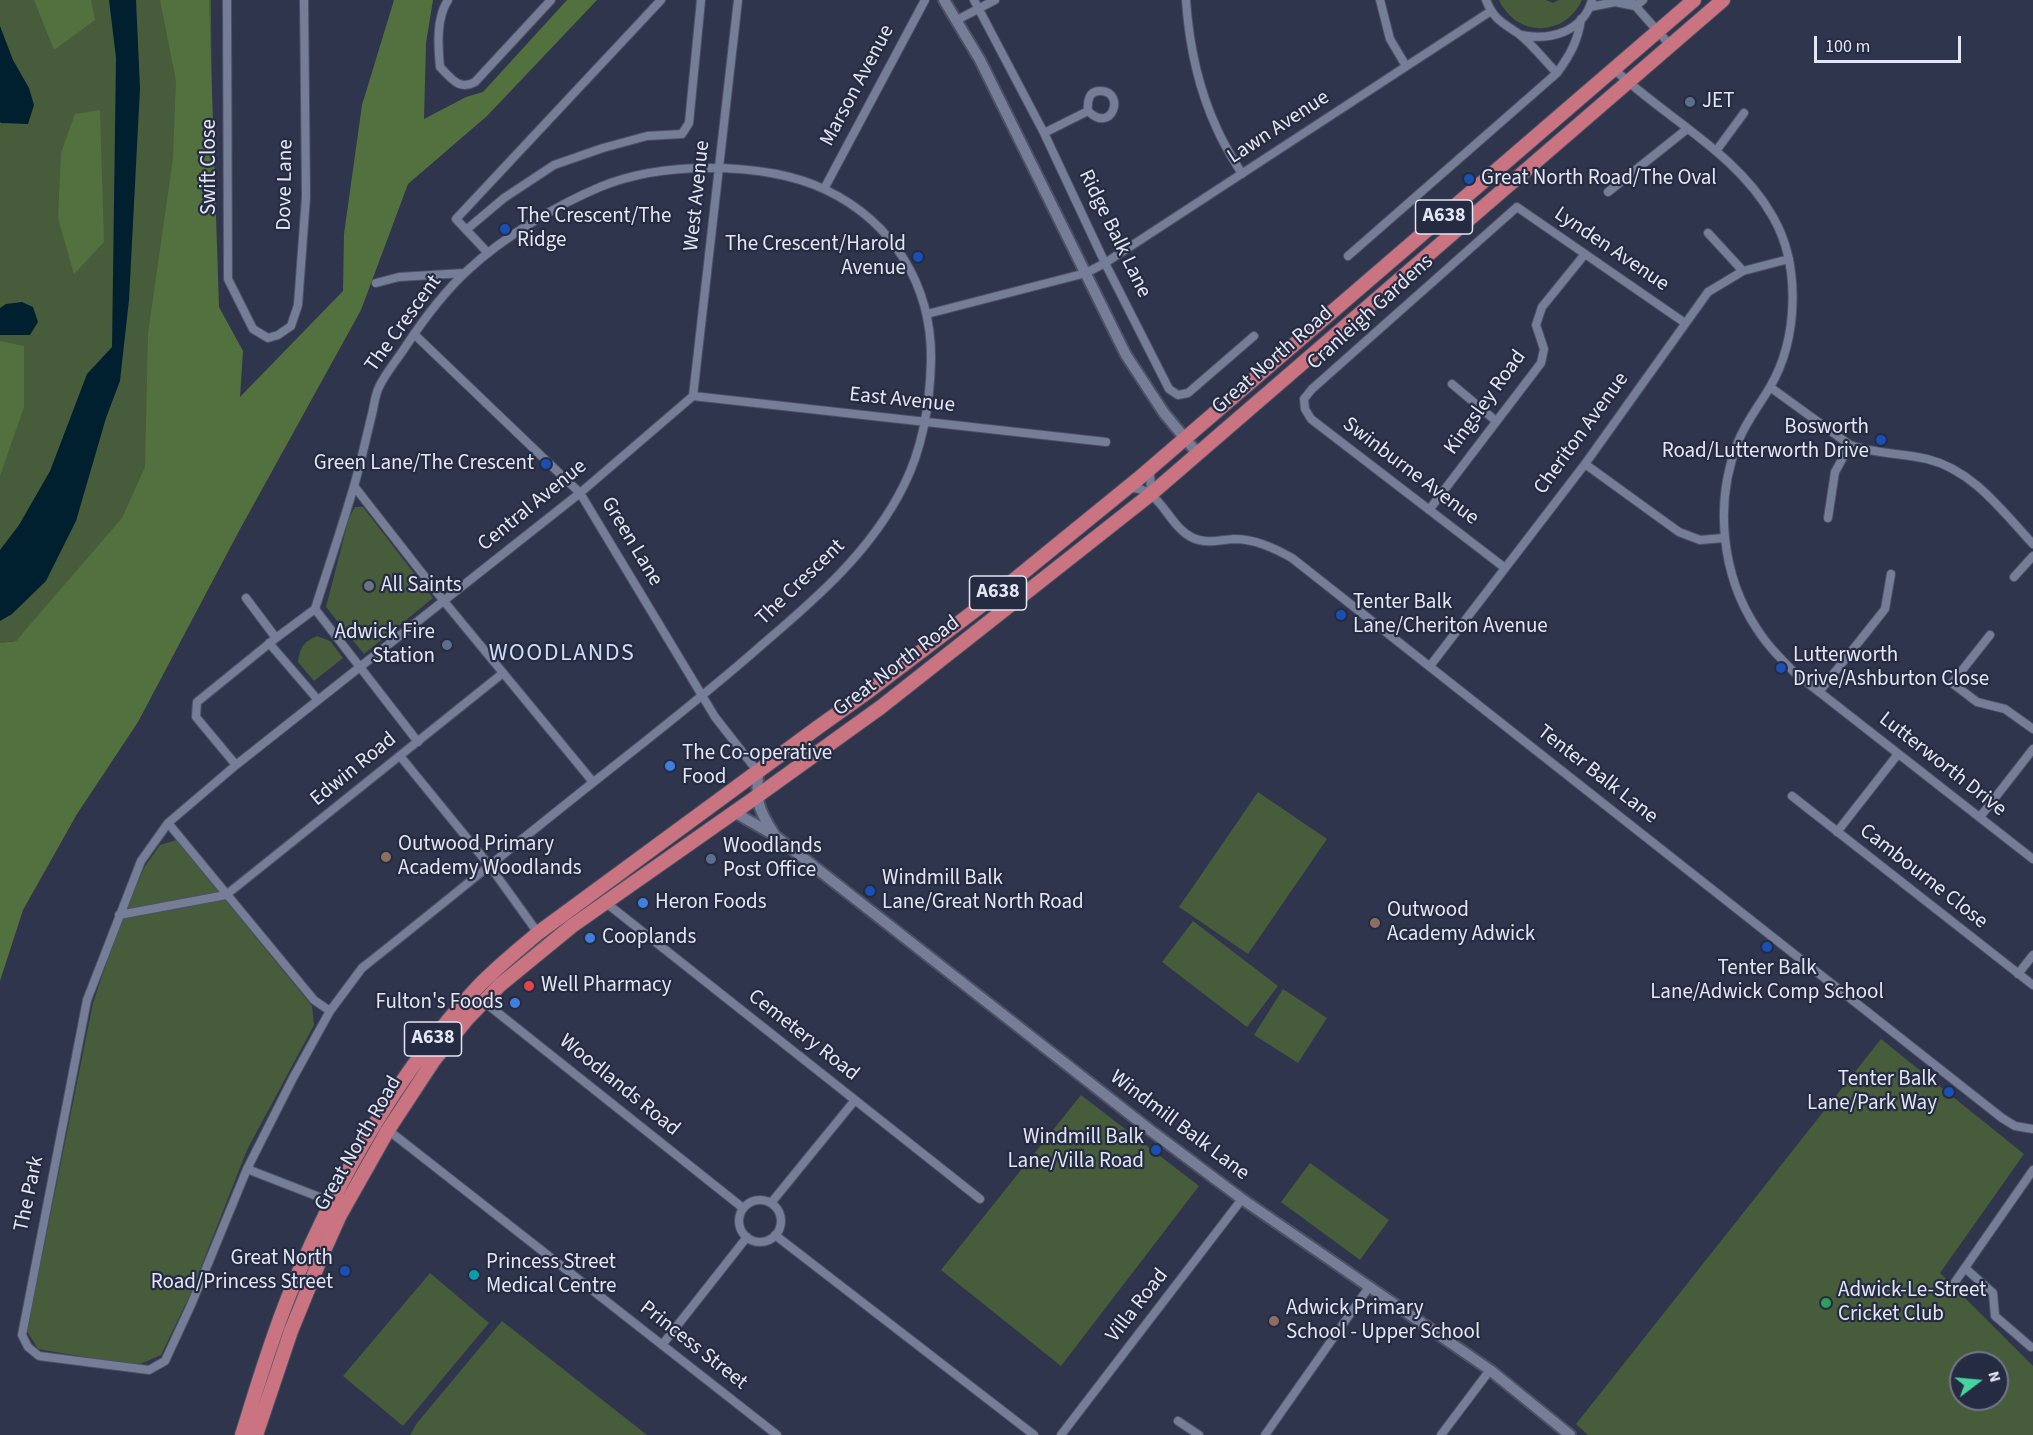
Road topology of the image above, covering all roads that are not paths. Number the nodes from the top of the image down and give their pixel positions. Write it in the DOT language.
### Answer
graph roads {
  1 [pos="228,0"];
  2 [pos="304,0"];
  3 [pos="448,0"];
  4 [pos="552,0"];
  5 [pos="661,0"];
  6 [pos="701,0"];
  7 [pos="738,0"];
  8 [pos="925,0"];
  9 [pos="944,0"];
  10 [pos="995,0"];
  11 [pos="1186,0"];
  12 [pos="1380,0"];
  13 [pos="1486,0"];
  14 [pos="1643,0"];
  15 [pos="1694,0"];
  16 [pos="1723,0"];
  17 [pos="1591,3"];
  18 [pos="1633,3"];
  19 [pos="977,4"];
  20 [pos="1491,11"];
  21 [pos="1581,19"];
  22 [pos="957,20"];
  23 [pos="1659,32"];
  24 [pos="1520,35"];
  25 [pos="1671,46"];
  26 [pos="1406,66"];
  27 [pos="1615,70"];
  28 [pos="1557,73"];
  29 [pos="1628,83"];
  30 [pos="1088,111"];
  31 [pos="1744,113"];
  32 [pos="1687,129"];
  33 [pos="1044,133"];
  34 [pos="1716,152"];
  35 [pos="719,168"];
  36 [pos="1242,174"];
  37 [pos="824,189"];
  38 [pos="1608,192"];
  39 [pos="1517,207"];
  40 [pos="466,230"];
  41 [pos="1708,233"];
  42 [pos="488,253"];
  43 [pos="1585,254"];
  44 [pos="1348,256"];
  45 [pos="1789,259"];
  46 [pos="1105,263"];
  47 [pos="1743,271"];
  48 [pos="464,273"];
  49 [pos="1086,273"];
  50 [pos="375,283"];
  51 [pos="927,314"];
  52 [pos="1685,322"];
  53 [pos="253,329"];
  54 [pos="414,334"];
  55 [pos="1254,336"];
  56 [pos="1452,384"];
  57 [pos="1770,387"];
  58 [pos="693,396"];
  59 [pos="1304,399"];
  60 [pos="1496,421"];
  61 [pos="925,422"];
  62 [pos="1185,439"];
  63 [pos="1106,441"];
  64 [pos="1850,445"];
  65 [pos="1198,454"];
  66 [pos="1585,464"];
  67 [pos="1150,469"];
  68 [pos="354,486"];
  69 [pos="1128,488"];
  70 [pos="580,493"];
  71 [pos="1152,494"];
  72 [pos="1429,510"];
  73 [pos="1828,518"];
  74 [pos="1724,538"];
  75 [pos="2033,544"];
  76 [pos="2033,556"];
  77 [pos="1505,568"];
  78 [pos="1891,574"];
  79 [pos="2014,577"];
  80 [pos="246,598"];
  81 [pos="443,600"];
  82 [pos="315,609"];
  83 [pos="1990,635"];
  84 [pos="272,640"];
  85 [pos="360,666"];
  86 [pos="1430,666"];
  87 [pos="503,673"];
  88 [pos="1818,692"];
  89 [pos="703,696"];
  90 [pos="318,700"];
  91 [pos="2033,729"];
  92 [pos="418,742"];
  93 [pos="2033,749"];
  94 [pos="1899,754"];
  95 [pos="400,756"];
  96 [pos="236,765"];
  97 [pos="758,772"];
  98 [pos="593,782"];
  99 [pos="1792,796"];
  100 [pos="756,797"];
  101 [pos="734,812"];
  102 [pos="1980,817"];
  103 [pos="168,823"];
  104 [pos="1837,832"];
  105 [pos="774,835"];
  106 [pos="2033,859"];
  107 [pos="489,865"];
  108 [pos="226,895"];
  109 [pos="605,902"];
  110 [pos="119,915"];
  111 [pos="538,933"];
  112 [pos="2033,955"];
  113 [pos="2018,974"];
  114 [pos="2033,986"];
  115 [pos="474,991"];
  116 [pos="484,1001"];
  117 [pos="330,1011"];
  118 [pos="855,1100"];
  119 [pos="2033,1129"];
  120 [pos="388,1130"];
  121 [pos="247,1170"];
  122 [pos="2033,1170"];
  123 [pos="980,1199"];
  124 [pos="1242,1199"];
  125 [pos="332,1202"];
  126 [pos="771,1203"];
  127 [pos="743,1208"];
  128 [pos="775,1235"];
  129 [pos="747,1237"];
  130 [pos="1965,1268"];
  131 [pos="1954,1282"];
  132 [pos="1369,1287"];
  133 [pos="662,1345"];
  134 [pos="2031,1347"];
  135 [pos="1490,1370"];
  136 [pos="1178,1421"];
  137 [pos="242,1435"];
  138 [pos="256,1435"];
  139 [pos="777,1435"];
  140 [pos="1034,1435"];
  141 [pos="1061,1435"];
  142 [pos="1199,1435"];
  143 [pos="1265,1435"];
  144 [pos="1441,1435"];
  145 [pos="1570,1435"];
  1 -- 53 [label="street, Swift Close"];
  2 -- 53 [label="street, Dove Lane"];
  3 -- 4 [label="street"];
  5 -- 40 [label="street"];
  6 -- 40 [label="street"];
  7 -- 35 [label="street, West Avenue"];
  8 -- 37 [label="street, Marson Avenue"];
  9 -- 22 [label="street, Ridge Balk Lane"];
  10 -- 19 [label="street"];
  11 -- 36 [label="street"];
  12 -- 26 [label="street"];
  13 -- 20 [label="street"];
  14 -- 18 [label="street"];
  15 -- 23 [label="highway, Great North Road / A638"];
  16 -- 25 [label="highway, Great North Road / A638"];
  17 -- 18 [label="street"];
  17 -- 21 [label="street"];
  18 -- 23 [label="street"];
  19 -- 22 [label="street"];
  19 -- 33 [label="street, Ridge Balk Lane"];
  20 -- 24 [label="street"];
  20 -- 26 [label="street, Lawn Avenue"];
  21 -- 24 [label="street"];
  21 -- 28 [label="street"];
  22 -- 49 [label="street, Ridge Balk Lane"];
  23 -- 25 [label="street"];
  23 -- 27 [label="highway, Great North Road / A638"];
  24 -- 28 [label="street"];
  25 -- 29 [label="highway, Great North Road / A638"];
  26 -- 36 [label="street, Lawn Avenue"];
  27 -- 29 [label="street, Lutterworth Drive"];
  27 -- 62 [label="highway, Great North Road / A638"];
  28 -- 44 [label="street"];
  29 -- 32 [label="street, Lutterworth Drive"];
  29 -- 65 [label="highway, Great North Road / A638"];
  30 -- 33 [label="street"];
  31 -- 34 [label="street"];
  32 -- 34 [label="street, Lutterworth Drive"];
  32 -- 38 [label="street"];
  33 -- 46 [label="street, Ridge Balk Lane"];
  34 -- 45 [label="street, Lutterworth Drive"];
  35 -- 37 [label="street, The Crescent"];
  35 -- 42 [label="street, The Crescent"];
  35 -- 58 [label="street, West Avenue"];
  36 -- 46 [label="street, Lawn Avenue"];
  37 -- 51 [label="street, The Crescent"];
  39 -- 43 [label="street, Lynden Avenue"];
  39 -- 59 [label="street, Cranleigh Gardens"];
  40 -- 42 [label="street"];
  41 -- 47 [label="street"];
  42 -- 48 [label="street, The Crescent"];
  43 -- 52 [label="street, Lynden Avenue"];
  43 -- 60 [label="street, Kingsley Road"];
  45 -- 47 [label="street, Cheriton Avenue"];
  45 -- 57 [label="street, Lutterworth Drive"];
  46 -- 49 [label="street, Lawn Avenue"];
  46 -- 55 [label="street, Ridge Balk Lane"];
  47 -- 52 [label="street, Cheriton Avenue"];
  48 -- 50 [label="street"];
  48 -- 54 [label="street, The Crescent"];
  49 -- 51 [label="street, Lawn Avenue"];
  49 -- 62 [label="street, Ridge Balk Lane"];
  51 -- 61 [label="street, The Crescent"];
  52 -- 66 [label="street, Cheriton Avenue"];
  54 -- 68 [label="street, The Crescent"];
  54 -- 70 [label="street, Green Lane"];
  56 -- 60 [label="street"];
  57 -- 64 [label="street"];
  57 -- 74 [label="street, Lutterworth Drive"];
  58 -- 61 [label="street, East Avenue"];
  58 -- 70 [label="street, Central Avenue"];
  59 -- 72 [label="street, Swinburne Avenue"];
  60 -- 72 [label="street, Kingsley Road"];
  61 -- 63 [label="street, East Avenue"];
  61 -- 89 [label="street, The Crescent"];
  62 -- 65 [label="street, Ridge Balk Lane"];
  62 -- 67 [label="highway, Great North Road / A638"];
  64 -- 73 [label="street"];
  64 -- 75 [label="street"];
  65 -- 71 [label="highway, Great North Road / A638"];
  66 -- 74 [label="street"];
  66 -- 77 [label="street, Cheriton Avenue"];
  67 -- 69 [label="highway, Great North Road / A638"];
  67 -- 71 [label="street"];
  68 -- 81 [label="street"];
  68 -- 82 [label="street, The Crescent"];
  69 -- 71 [label="street"];
  69 -- 97 [label="highway, Great North Road / A638"];
  70 -- 81 [label="street, Central Avenue"];
  70 -- 89 [label="street, Green Lane"];
  71 -- 86 [label="street, Tenter Balk Lane"];
  71 -- 100 [label="highway, Great North Road / A638"];
  72 -- 77 [label="street, Swinburne Avenue"];
  74 -- 88 [label="street, Lutterworth Drive"];
  76 -- 79 [label="street"];
  77 -- 86 [label="street, Cheriton Avenue"];
  78 -- 88 [label="street"];
  80 -- 84 [label="street"];
  81 -- 85 [label="street, Central Avenue"];
  81 -- 87 [label="street"];
  82 -- 84 [label="street"];
  82 -- 85 [label="street"];
  83 -- 91 [label="street"];
  84 -- 90 [label="street"];
  84 -- 96 [label="street"];
  85 -- 90 [label="street, Central Avenue"];
  85 -- 92 [label="street"];
  86 -- 119 [label="street, Tenter Balk Lane"];
  87 -- 92 [label="street, Edwin Road"];
  87 -- 98 [label="street"];
  88 -- 94 [label="street, Lutterworth Drive"];
  89 -- 97 [label="street, Green Lane"];
  89 -- 98 [label="street, The Crescent"];
  90 -- 96 [label="street, Central Avenue"];
  92 -- 95 [label="street, Edwin Road"];
  93 -- 102 [label="street"];
  94 -- 102 [label="street, Lutterworth Drive"];
  94 -- 104 [label="street"];
  95 -- 107 [label="street"];
  95 -- 108 [label="street, Edwin Road"];
  96 -- 103 [label="street, Central Avenue"];
  97 -- 100 [label="street"];
  97 -- 111 [label="highway, Great North Road / A638"];
  98 -- 107 [label="street, The Crescent"];
  99 -- 104 [label="street, Cambourne Close"];
  100 -- 101 [label="highway, Great North Road / A638"];
  100 -- 105 [label="street, Windmill Balk Lane"];
  101 -- 105 [label="street, Windmill Balk Lane"];
  101 -- 109 [label="highway, Great North Road / A638"];
  102 -- 106 [label="street, Lutterworth Drive"];
  103 -- 108 [label="street"];
  103 -- 110 [label="street, The Park"];
  104 -- 113 [label="street, Cambourne Close"];
  105 -- 124 [label="street, Windmill Balk Lane"];
  107 -- 111 [label="street"];
  107 -- 117 [label="street, The Crescent"];
  108 -- 110 [label="street"];
  108 -- 117 [label="street"];
  109 -- 116 [label="highway, Great North Road / A638"];
  109 -- 118 [label="street, Cemetery Road"];
  110 -- 121 [label="street, The Park"];
  111 -- 115 [label="highway, Great North Road / A638"];
  112 -- 113 [label="street"];
  113 -- 114 [label="street, Cambourne Close"];
  115 -- 116 [label="street, Woodlands Road"];
  115 -- 125 [label="highway, Great North Road / A638"];
  116 -- 120 [label="highway, Great North Road / A638"];
  116 -- 127 [label="street, Woodlands Road"];
  117 -- 121 [label="street, The Park"];
  118 -- 123 [label="street, Cemetery Road"];
  118 -- 126 [label="street"];
  120 -- 133 [label="street, Princess Street"];
  120 -- 138 [label="highway, Great North Road / A638"];
  121 -- 125 [label="street"];
  122 -- 130 [label="street"];
  124 -- 132 [label="street, Windmill Balk Lane"];
  124 -- 141 [label="street, Villa Road"];
  125 -- 137 [label="highway, Great North Road / A638"];
  126 -- 127 [label="street"];
  126 -- 128 [label="street"];
  127 -- 129 [label="street"];
  128 -- 129 [label="street"];
  128 -- 140 [label="street"];
  129 -- 133 [label="street"];
  130 -- 131 [label="street"];
  130 -- 134 [label="street"];
  132 -- 135 [label="street, Windmill Balk Lane"];
  132 -- 143 [label="street"];
  133 -- 139 [label="street, Princess Street"];
  135 -- 144 [label="street"];
  135 -- 145 [label="street, Windmill Balk Lane"];
  136 -- 142 [label="street"];
}
